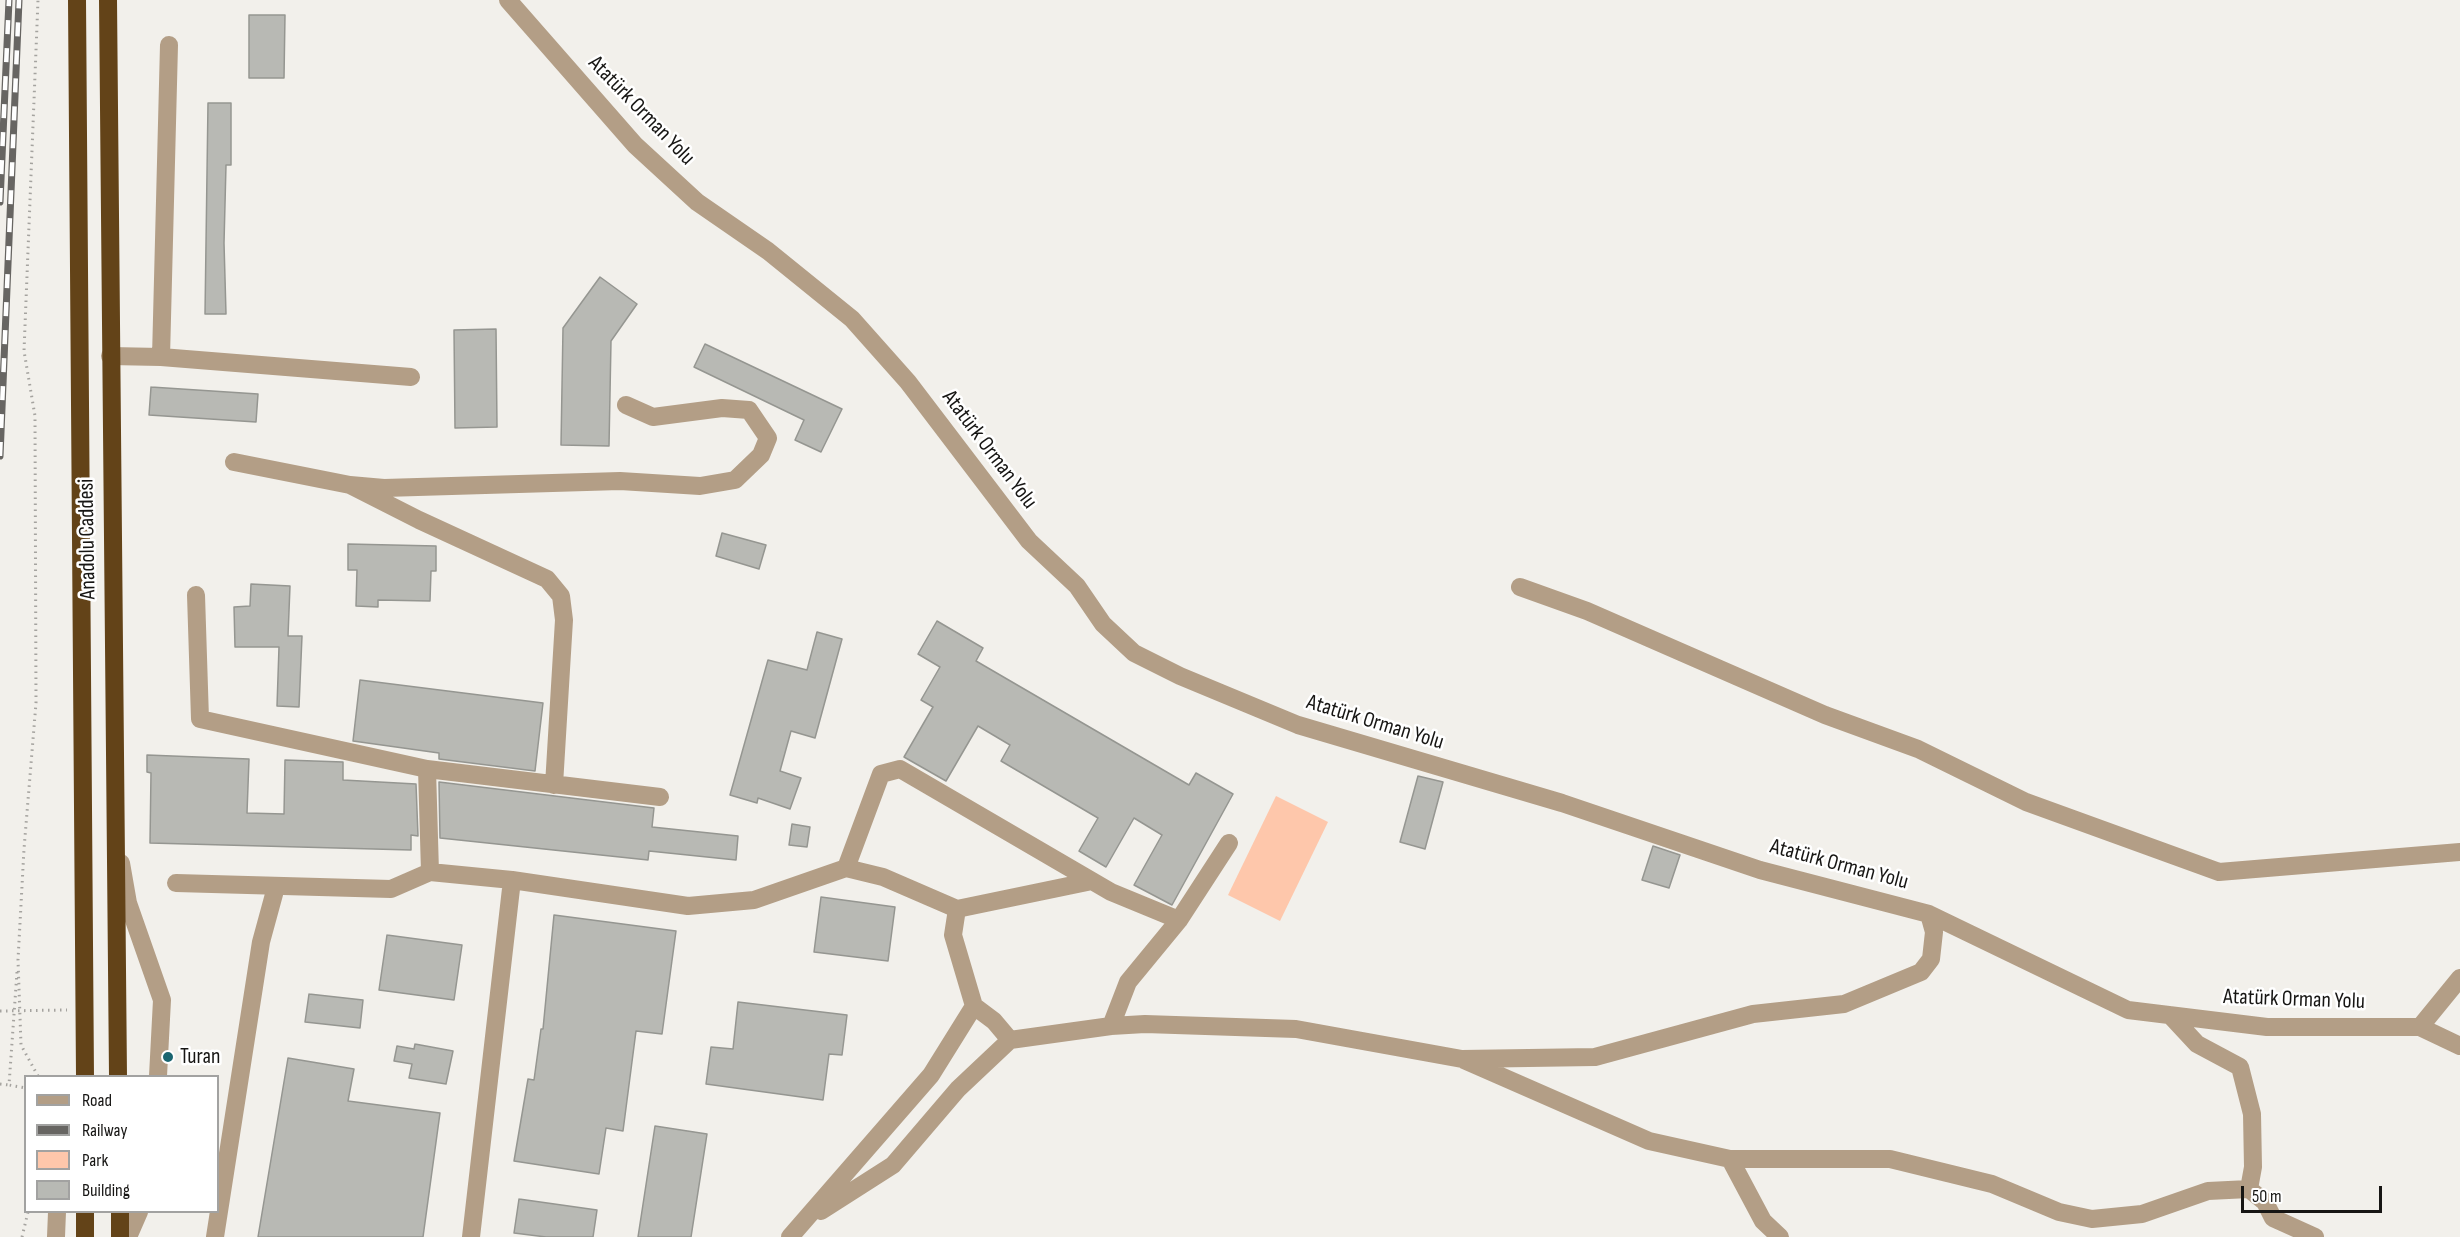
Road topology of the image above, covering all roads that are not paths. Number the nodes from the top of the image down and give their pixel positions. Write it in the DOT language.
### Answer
graph roads {
  1 [pos="77,0"];
  2 [pos="108,0"];
  3 [pos="508,0"];
  4 [pos="169,45"];
  5 [pos="110,356"];
  6 [pos="161,357"];
  7 [pos="411,377"];
  8 [pos="626,405"];
  9 [pos="234,462"];
  10 [pos="350,485"];
  11 [pos="1520,587"];
  12 [pos="196,595"];
  13 [pos="427,769"];
  14 [pos="554,785"];
  15 [pos="660,797"];
  16 [pos="115,823"];
  17 [pos="1229,843"];
  18 [pos="2460,852"];
  19 [pos="846,868"];
  20 [pos="430,872"];
  21 [pos="512,880"];
  22 [pos="1092,881"];
  23 [pos="176,883"];
  24 [pos="276,887"];
  25 [pos="957,909"];
  26 [pos="1929,914"];
  27 [pos="1179,920"];
  28 [pos="2460,978"];
  29 [pos="974,1006"];
  30 [pos="2170,1015"];
  31 [pos="1111,1026"];
  32 [pos="2420,1027"];
  33 [pos="1010,1040"];
  34 [pos="2460,1046"];
  35 [pos="85,1047"];
  36 [pos="1462,1059"];
  37 [pos="76,1075"];
  38 [pos="85,1075"];
  39 [pos="118,1075"];
  40 [pos="158,1075"];
  41 [pos="1730,1159"];
  42 [pos="2249,1189"];
  43 [pos="219,1211"];
  44 [pos="57,1213"];
  45 [pos="85,1213"];
  46 [pos="120,1213"];
  47 [pos="139,1213"];
  48 [pos="219,1213"];
  49 [pos="804,1222"];
  50 [pos="56,1237"];
  51 [pos="85,1237"];
  52 [pos="120,1237"];
  53 [pos="128,1237"];
  54 [pos="215,1237"];
  55 [pos="471,1237"];
  56 [pos="790,1237"];
  57 [pos="1779,1237"];
  58 [pos="2315,1237"];
  1 -- 35 [label="highway, Anadolu Caddesi"];
  2 -- 5 [label="highway, Anadolu Caddesi"];
  3 -- 26 [label="street, Atatürk Orman Yolu"];
  4 -- 6 [label="street"];
  5 -- 6 [label="street"];
  5 -- 16 [label="highway, Anadolu Caddesi"];
  6 -- 7 [label="street"];
  8 -- 10 [label="street"];
  9 -- 10 [label="street"];
  10 -- 14 [label="street"];
  11 -- 18 [label="street"];
  12 -- 13 [label="street"];
  13 -- 14 [label="street"];
  13 -- 20 [label="street"];
  14 -- 15 [label="street"];
  16 -- 39 [label="highway, Anadolu Caddesi"];
  16 -- 40 [label="street"];
  17 -- 27 [label="street"];
  19 -- 21 [label="street"];
  19 -- 22 [label="street"];
  19 -- 25 [label="street"];
  20 -- 21 [label="street"];
  20 -- 24 [label="street"];
  21 -- 55 [label="street"];
  22 -- 25 [label="street"];
  22 -- 27 [label="street"];
  23 -- 24 [label="street"];
  24 -- 43 [label="street"];
  25 -- 29 [label="street"];
  26 -- 30 [label="street, Atatürk Orman Yolu"];
  26 -- 36 [label="street"];
  27 -- 31 [label="street"];
  28 -- 32 [label="street"];
  29 -- 33 [label="street"];
  29 -- 49 [label="street"];
  30 -- 32 [label="street, Atatürk Orman Yolu"];
  30 -- 42 [label="street"];
  31 -- 33 [label="street"];
  31 -- 36 [label="street"];
  32 -- 34 [label="street"];
  33 -- 49 [label="street"];
  35 -- 37 [label="street"];
  35 -- 38 [label="highway, Anadolu Caddesi"];
  36 -- 41 [label="street"];
  41 -- 42 [label="street"];
  41 -- 57 [label="street"];
  42 -- 58 [label="street"];
  44 -- 50 [label="street"];
  45 -- 51 [label="highway"];
  46 -- 52 [label="highway"];
  47 -- 53 [label="street"];
  48 -- 54 [label="street"];
  49 -- 56 [label="street"];
}
